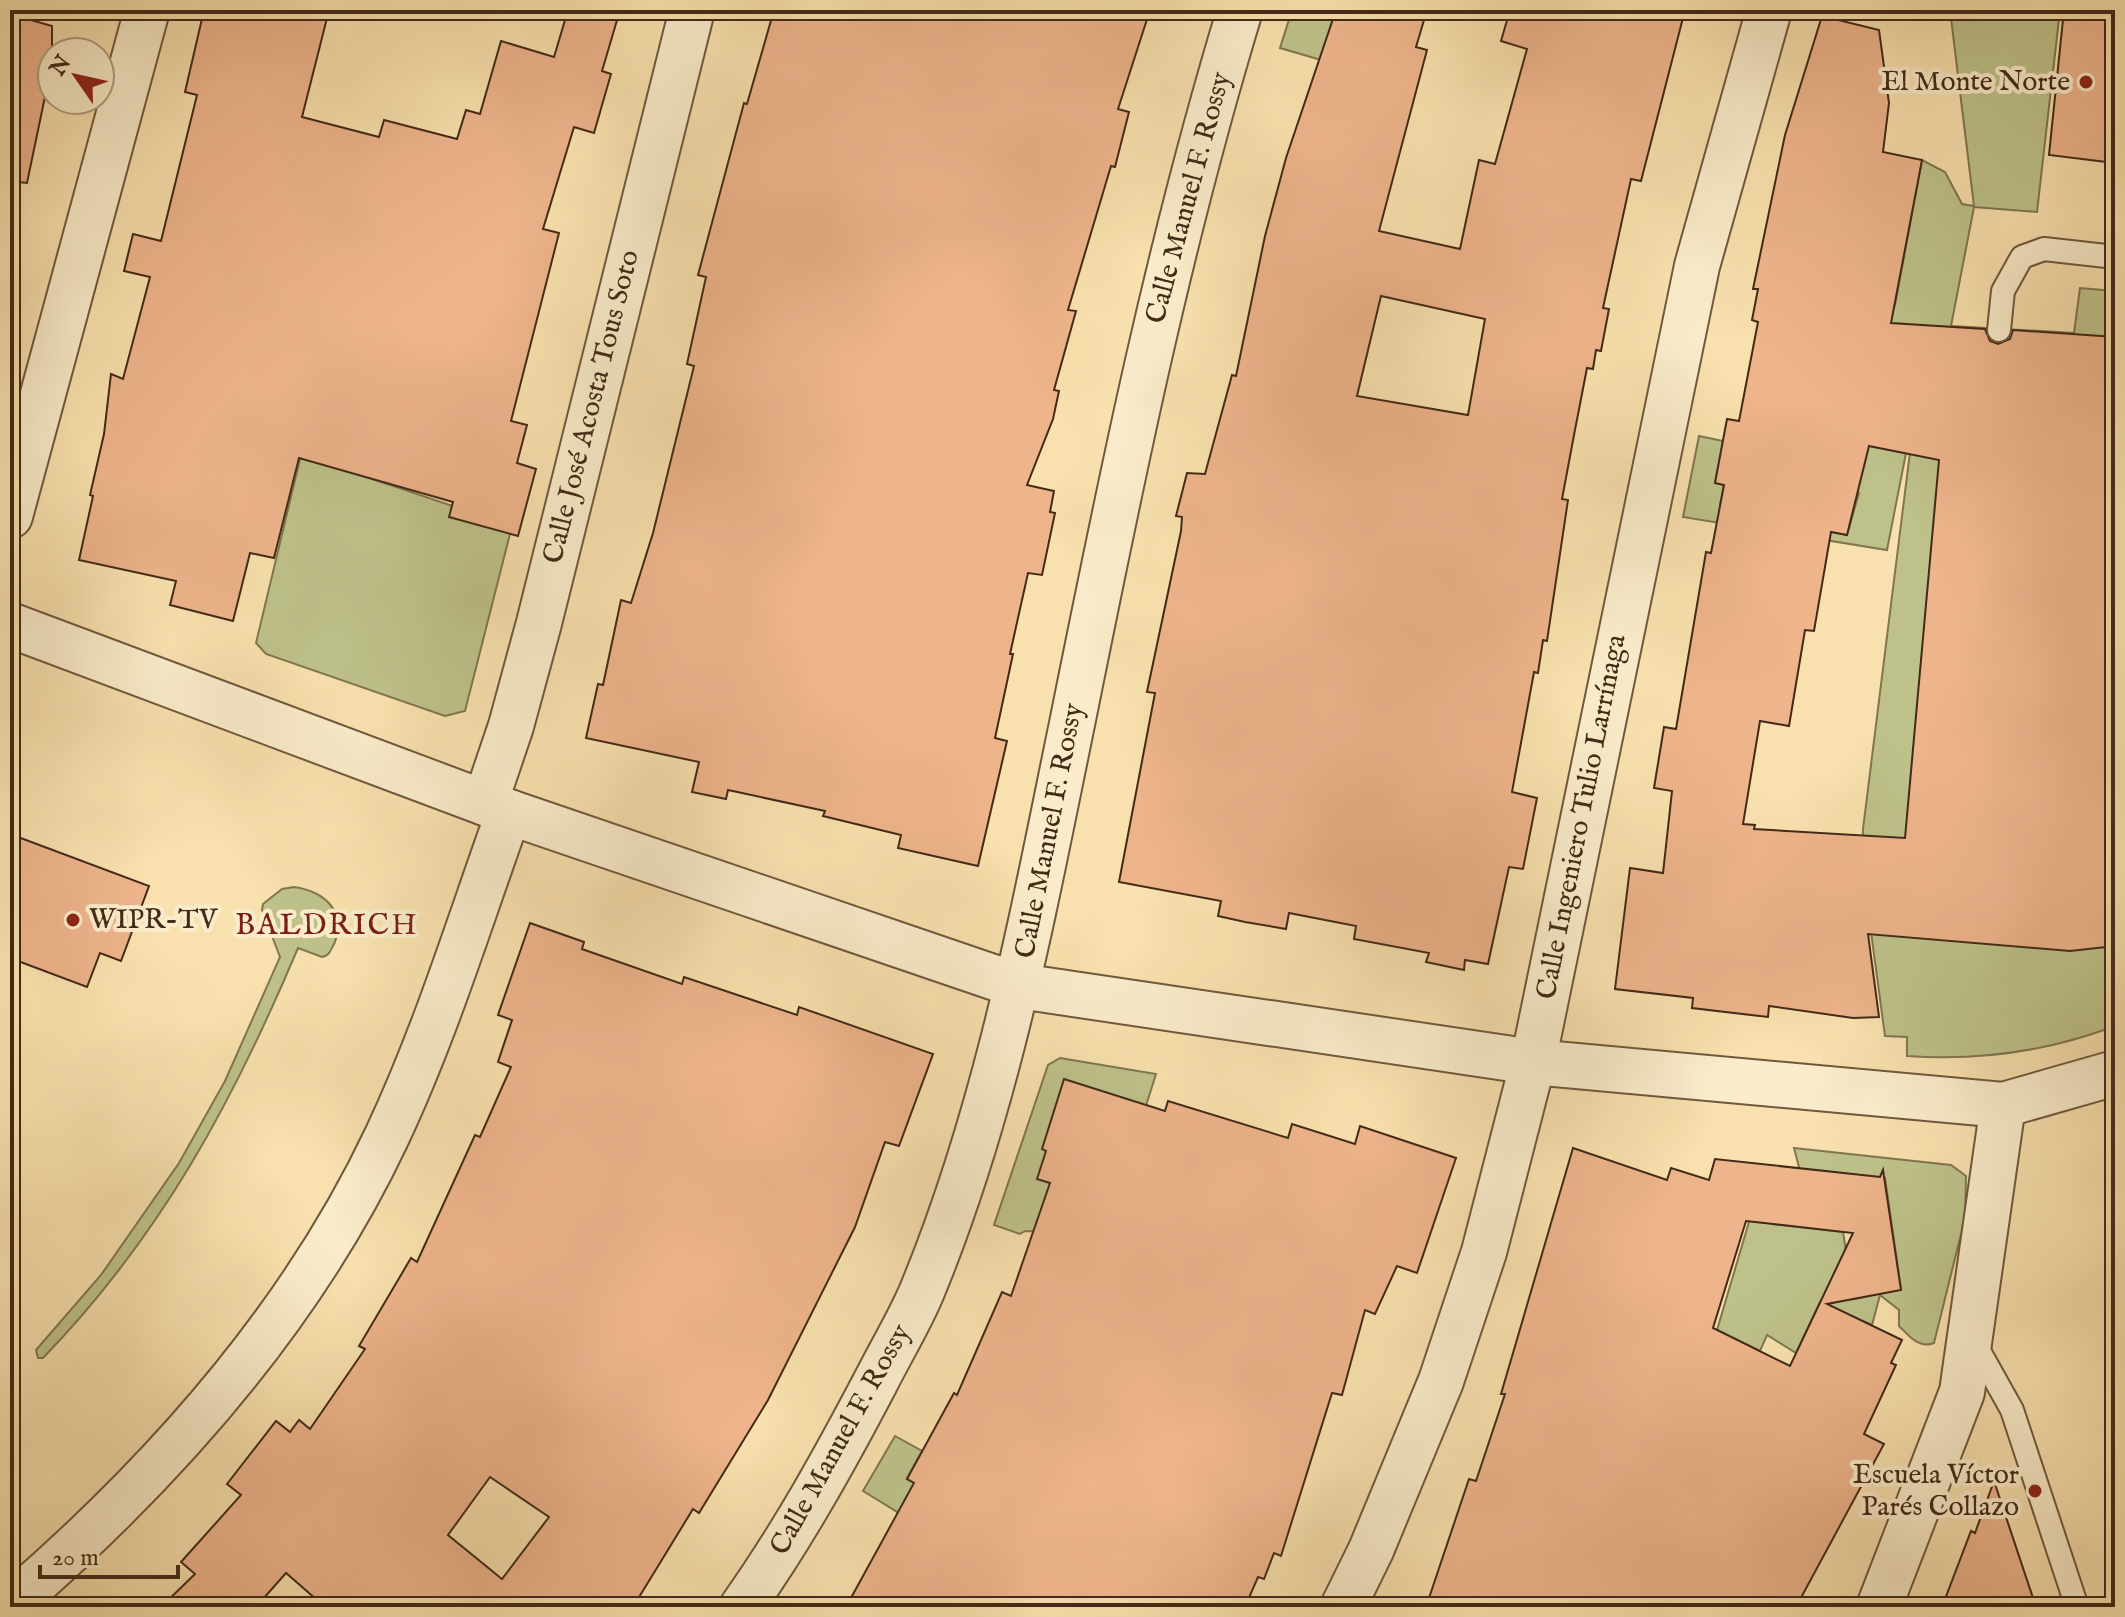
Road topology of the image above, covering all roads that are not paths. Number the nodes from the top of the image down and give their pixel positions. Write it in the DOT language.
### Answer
graph roads {
  1 [pos="147,10"];
  2 [pos="692,10"];
  3 [pos="1240,10"];
  4 [pos="1769,10"];
  5 [pos="2115,257"];
  6 [pos="1999,330"];
  7 [pos="10,516"];
  8 [pos="10,625"];
  9 [pos="497,808"];
  10 [pos="1019,986"];
  11 [pos="1533,1062"];
  12 [pos="2115,1073"];
  13 [pos="2003,1105"];
  14 [pos="1970,1334"];
  15 [pos="10,1605"];
  16 [pos="742,1607"];
  17 [pos="1343,1607"];
  18 [pos="1879,1607"];
  19 [pos="2077,1607"];
  1 -- 7 [label="street"];
  2 -- 9 [label="street, Calle José Acosta Tous Soto"];
  3 -- 10 [label="street, Calle Manuel F. Rossy"];
  4 -- 11 [label="street, Calle Ingeniero Tulio Larrínaga"];
  5 -- 6 [label="lane"];
  8 -- 9 [label="street"];
  9 -- 10 [label="street"];
  9 -- 15 [label="street, Calle José Acosta Tous Soto"];
  10 -- 11 [label="street"];
  10 -- 16 [label="street, Calle Manuel F. Rossy"];
  11 -- 13 [label="street"];
  11 -- 17 [label="street, Calle Ingeniero Tulio Larrínaga"];
  12 -- 13 [label="street"];
  13 -- 14 [label="street"];
  14 -- 18 [label="street"];
  14 -- 19 [label="lane"];
}
